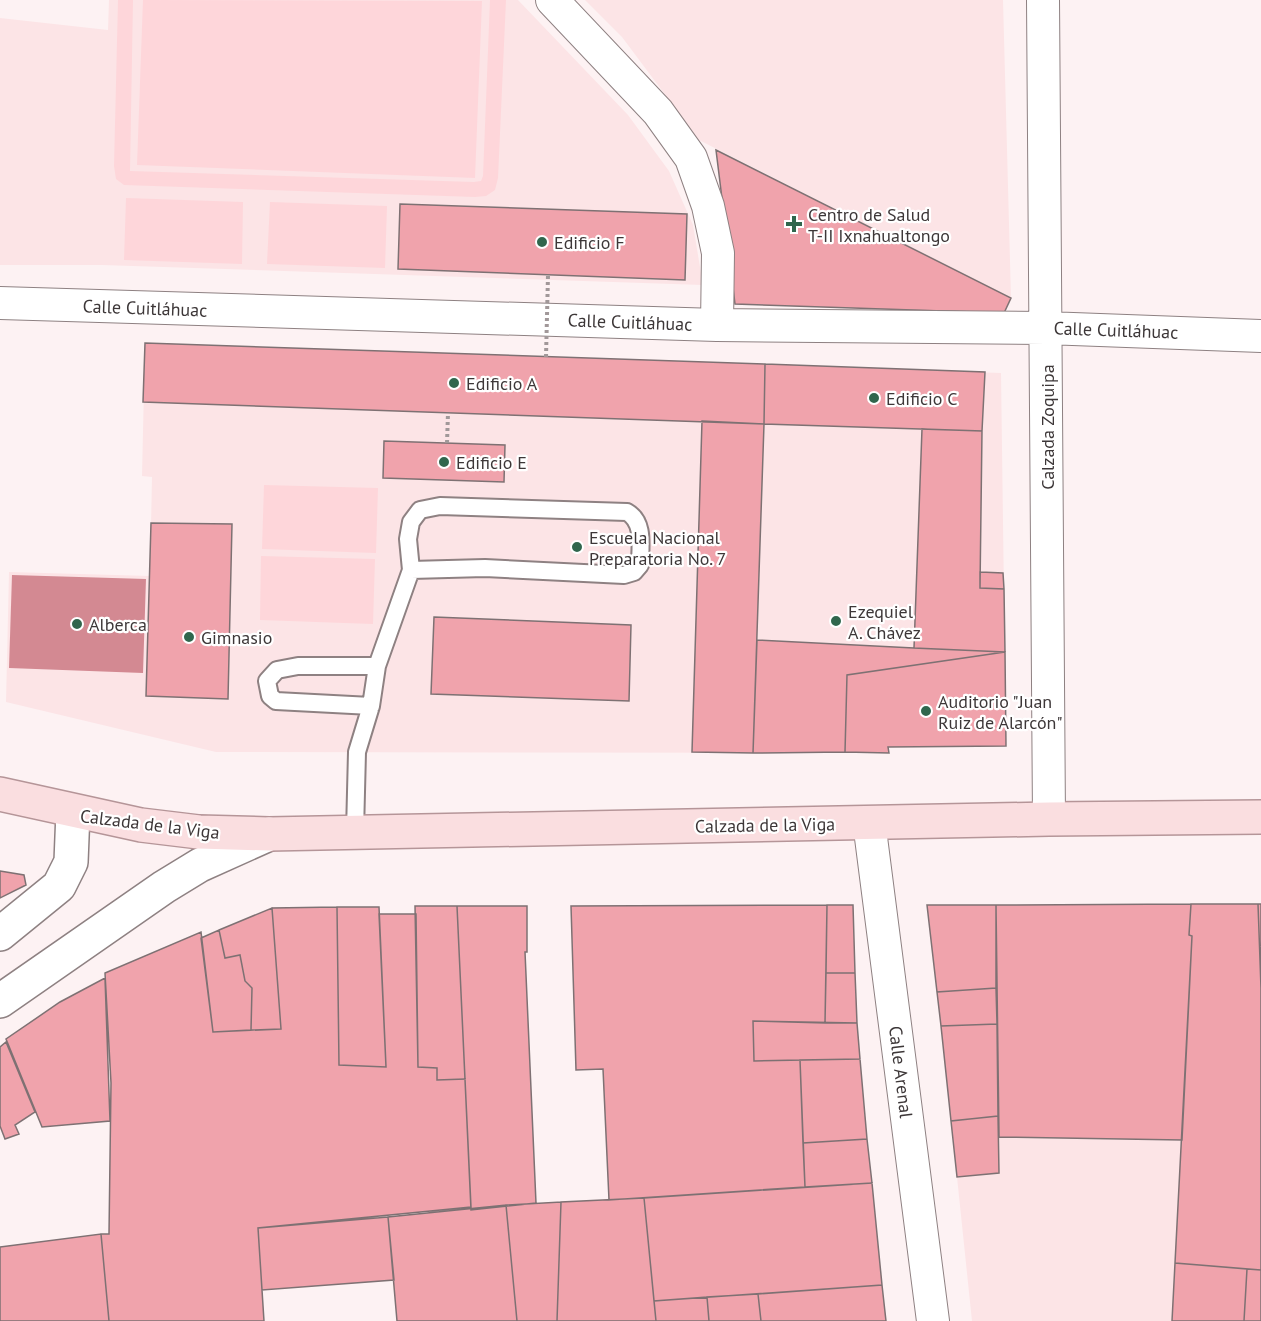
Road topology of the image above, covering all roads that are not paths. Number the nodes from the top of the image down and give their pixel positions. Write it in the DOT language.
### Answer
graph roads {
  1 [pos="552,0"];
  2 [pos="1043,0"];
  3 [pos="0,303"];
  4 [pos="717,325"];
  5 [pos="1046,328"];
  6 [pos="1261,336"];
  7 [pos="411,570"];
  8 [pos="377,666"];
  9 [pos="370,706"];
  10 [pos="0,794"];
  11 [pos="73,812"];
  12 [pos="1261,817"];
  13 [pos="1049,819"];
  14 [pos="869,822"];
  15 [pos="355,832"];
  16 [pos="269,834"];
  17 [pos="0,934"];
  18 [pos="0,1001"];
  19 [pos="933,1321"];
  1 -- 4 [label="street"];
  2 -- 5 [label="street, Calzada Zoquipa"];
  3 -- 4 [label="street, Calle Cuitláhuac"];
  4 -- 5 [label="street, Calle Cuitláhuac"];
  5 -- 6 [label="street, Calle Cuitláhuac"];
  5 -- 13 [label="street, Calzada Zoquipa"];
  7 -- 7 [label="lane"];
  7 -- 8 [label="lane"];
  8 -- 9 [label="lane"];
  8 -- 9 [label="lane"];
  9 -- 15 [label="lane"];
  10 -- 11 [label="main road"];
  11 -- 16 [label="main road, Calzada de la Viga"];
  11 -- 17 [label="street, Calzada de la Viga"];
  12 -- 13 [label="main road, Calzada de la Viga"];
  13 -- 14 [label="main road, Calzada de la Viga"];
  14 -- 15 [label="main road, Calzada de la Viga"];
  14 -- 19 [label="street, Calle Arenal"];
  15 -- 16 [label="main road, Calzada de la Viga"];
  16 -- 18 [label="street, Calzada de la Viga"];
}
